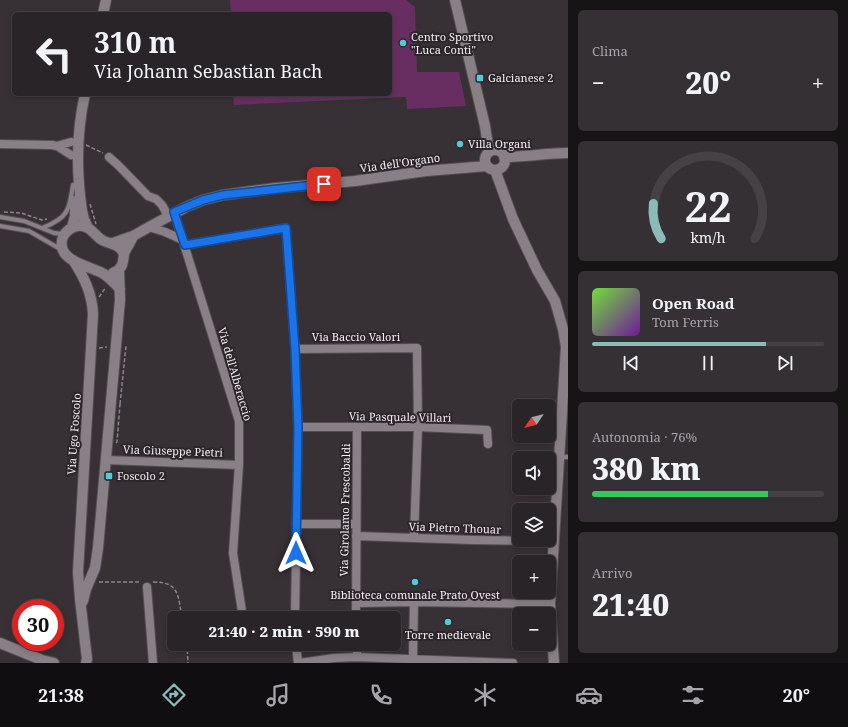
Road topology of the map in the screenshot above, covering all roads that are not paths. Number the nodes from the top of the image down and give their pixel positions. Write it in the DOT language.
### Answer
graph roads {
  1 [pos="106,0"];
  2 [pos="455,0"];
  3 [pos="103,12"];
  4 [pos="79,96"];
  5 [pos="85,96"];
  6 [pos="71,142"];
  7 [pos="0,144"];
  8 [pos="57,146"];
  9 [pos="568,153"];
  10 [pos="71,155"];
  11 [pos="109,158"];
  12 [pos="495,159"];
  13 [pos="72,185"];
  14 [pos="171,214"];
  15 [pos="0,217"];
  16 [pos="0,226"];
  17 [pos="72,227"];
  18 [pos="93,227"];
  19 [pos="148,227"];
  20 [pos="42,228"];
  21 [pos="64,234"];
  22 [pos="133,236"];
  23 [pos="184,242"];
  24 [pos="113,243"];
  25 [pos="63,251"];
  26 [pos="124,254"];
  27 [pos="73,260"];
  28 [pos="119,270"];
  29 [pos="108,278"];
  30 [pos="120,289"];
  31 [pos="295,349"];
  32 [pos="357,426"];
  33 [pos="298,427"];
  34 [pos="418,427"];
  35 [pos="488,444"];
  36 [pos="564,457"];
  37 [pos="106,460"];
  38 [pos="239,465"];
  39 [pos="296,524"];
  40 [pos="356,524"];
  41 [pos="556,524"];
  42 [pos="356,536"];
  43 [pos="414,537"];
  44 [pos="512,540"];
  45 [pos="554,547"];
  46 [pos="147,587"];
  47 [pos="414,602"];
  48 [pos="356,603"];
  49 [pos="550,604"];
  50 [pos="241,611"];
  51 [pos="295,611"];
  52 [pos="356,611"];
  53 [pos="82,613"];
  54 [pos="0,643"];
  55 [pos="298,651"];
  56 [pos="357,651"];
  57 [pos="357,657"];
  58 [pos="413,658"];
  59 [pos="54,663"];
  60 [pos="86,663"];
  61 [pos="153,663"];
  62 [pos="302,663"];
  63 [pos="513,663"];
  64 [pos="554,663"];
  1 -- 3 [label="street"];
  2 -- 12 [label="street"];
  4 -- 6 [label="street"];
  5 -- 18 [label="street"];
  6 -- 8 [label="street"];
  6 -- 10 [label="street"];
  7 -- 8 [label="street"];
  8 -- 10 [label="street"];
  9 -- 12 [label="street, Via dell'Organo"];
  10 -- 13 [label="street"];
  11 -- 14 [label="street, Via dell'Alberaccio"];
  12 -- 14 [label="street, Via dell'Organo"];
  12 -- 36 [label="street"];
  13 -- 17 [label="street"];
  13 -- 20 [label="lane"];
  14 -- 19 [label="street"];
  14 -- 23 [label="street, Via dell'Alberaccio"];
  15 -- 20 [label="lane"];
  16 -- 25 [label="lane"];
  17 -- 18 [label="street"];
  17 -- 21 [label="street"];
  18 -- 24 [label="street"];
  19 -- 22 [label="street"];
  19 -- 23 [label="street"];
  20 -- 21 [label="lane"];
  21 -- 25 [label="street"];
  22 -- 24 [label="street"];
  22 -- 26 [label="street, Via Ugo Foscolo"];
  23 -- 31 [label="street"];
  23 -- 38 [label="street, Via dell'Alberaccio"];
  24 -- 26 [label="street"];
  25 -- 27 [label="street, Via Ugo Foscolo"];
  26 -- 28 [label="street, Via Ugo Foscolo"];
  27 -- 29 [label="street, Via Ugo Foscolo"];
  27 -- 53 [label="street, Via Ugo Foscolo"];
  28 -- 29 [label="street"];
  28 -- 30 [label="street, Via Ugo Foscolo"];
  29 -- 30 [label="street, Via Ugo Foscolo"];
  30 -- 37 [label="street, Via Ugo Foscolo"];
  31 -- 33 [label="street"];
  31 -- 34 [label="street, Via Baccio Valori"];
  32 -- 33 [label="street, Via Pasquale Villari"];
  32 -- 34 [label="street, Via Pasquale Villari"];
  32 -- 40 [label="street, Via Girolamo Frescobaldi"];
  33 -- 39 [label="street"];
  34 -- 35 [label="street, Via Pasquale Villari"];
  34 -- 43 [label="street"];
  36 -- 41 [label="street"];
  37 -- 38 [label="street, Via Giuseppe Pietri"];
  37 -- 53 [label="street, Via Ugo Foscolo"];
  38 -- 50 [label="street, Via dell'Alberaccio"];
  39 -- 40 [label="street"];
  39 -- 51 [label="street"];
  40 -- 42 [label="street, Via Girolamo Frescobaldi"];
  42 -- 43 [label="street, Via Pietro Thouar"];
  42 -- 48 [label="street, Via Girolamo Frescobaldi"];
  43 -- 44 [label="street, Via Pietro Thouar"];
  45 -- 49 [label="street"];
  46 -- 61 [label="street"];
  47 -- 48 [label="street"];
  47 -- 49 [label="street"];
  47 -- 58 [label="street"];
  48 -- 52 [label="street, Via Girolamo Frescobaldi"];
  49 -- 64 [label="street"];
  53 -- 60 [label="street, Via Ugo Foscolo"];
  54 -- 59 [label="street"];
  55 -- 62 [label="street"];
  56 -- 57 [label="street"];
  57 -- 58 [label="street"];
  57 -- 62 [label="street"];
  58 -- 63 [label="street"];
}
